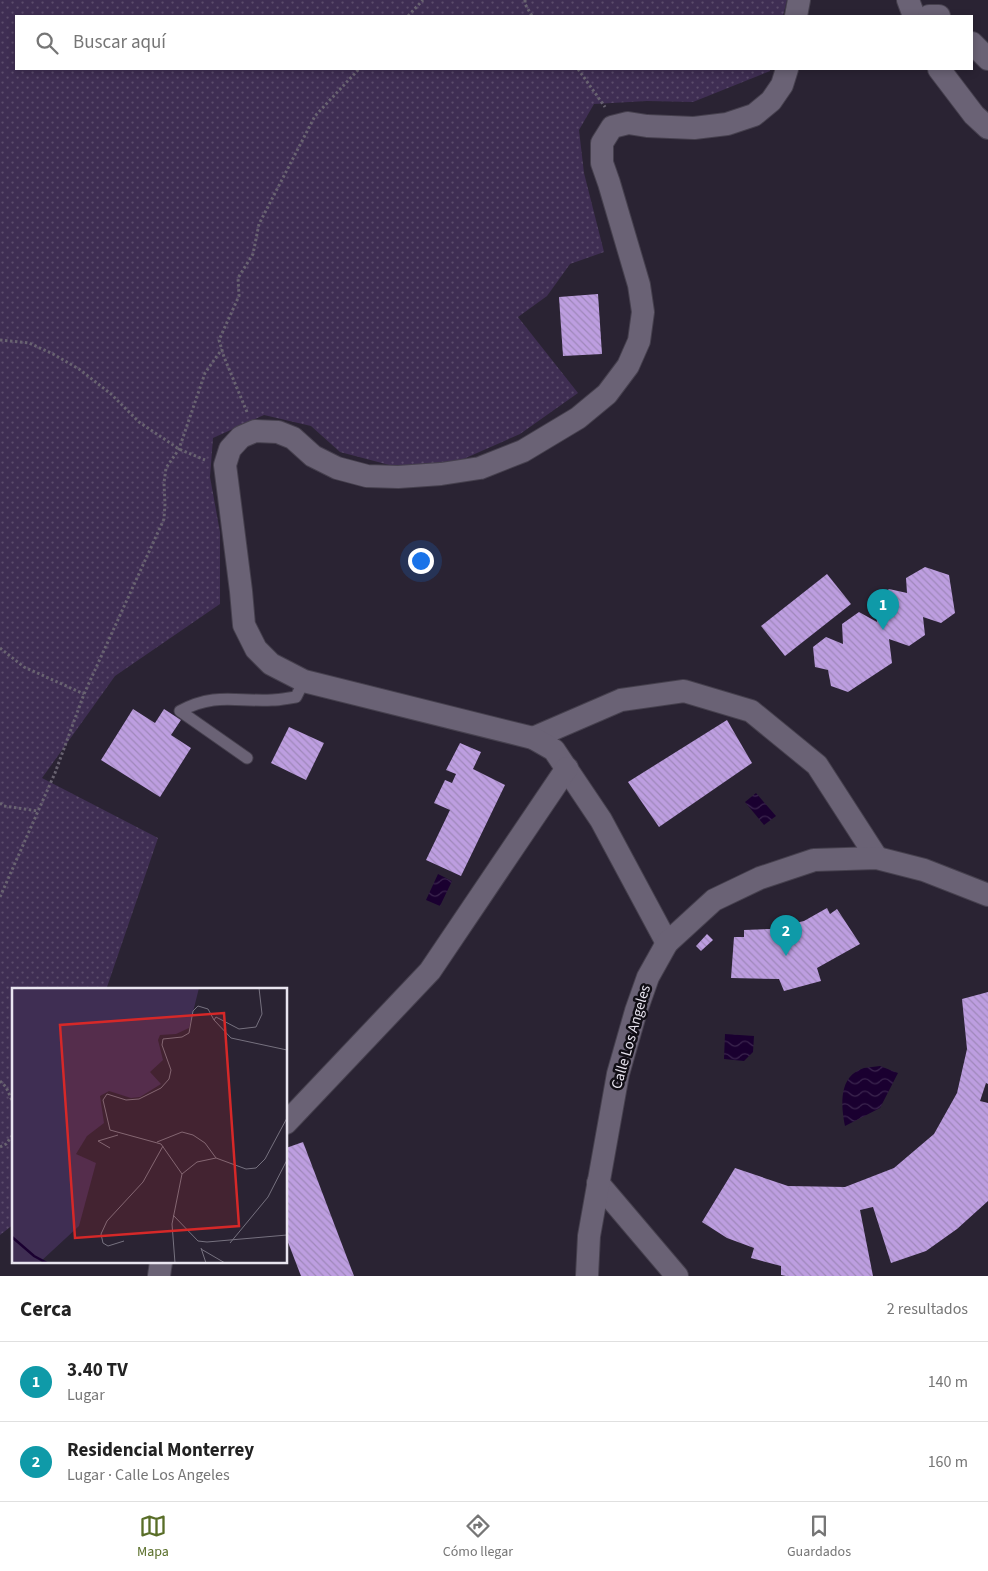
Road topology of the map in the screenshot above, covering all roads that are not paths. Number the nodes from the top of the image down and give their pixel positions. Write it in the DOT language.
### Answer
graph roads {
  1 [pos="799,0"];
  2 [pos="908,0"];
  3 [pos="796,15"];
  4 [pos="914,15"];
  5 [pos="973,44"];
  6 [pos="988,59"];
  7 [pos="787,70"];
  8 [pos="940,70"];
  9 [pos="988,128"];
  10 [pos="304,681"];
  11 [pos="533,738"];
  12 [pos="248,758"];
  13 [pos="567,768"];
  14 [pos="877,858"];
  15 [pos="988,895"];
  16 [pos="667,943"];
  17 [pos="288,1120"];
  18 [pos="598,1184"];
  19 [pos="587,1276"];
  20 [pos="676,1276"];
  1 -- 3 [label="street"];
  2 -- 4 [label="street"];
  5 -- 6 [label="street"];
  7 -- 10 [label="street"];
  8 -- 9 [label="street"];
  10 -- 11 [label="street"];
  10 -- 12 [label="lane"];
  11 -- 13 [label="street"];
  11 -- 14 [label="street"];
  13 -- 16 [label="street"];
  13 -- 17 [label="street"];
  14 -- 15 [label="street, Calle Los Angeles"];
  14 -- 16 [label="street, Calle Los Angeles"];
  16 -- 18 [label="street, Calle Los Angeles"];
  18 -- 19 [label="street, Calle Los Angeles"];
  18 -- 20 [label="street"];
}
